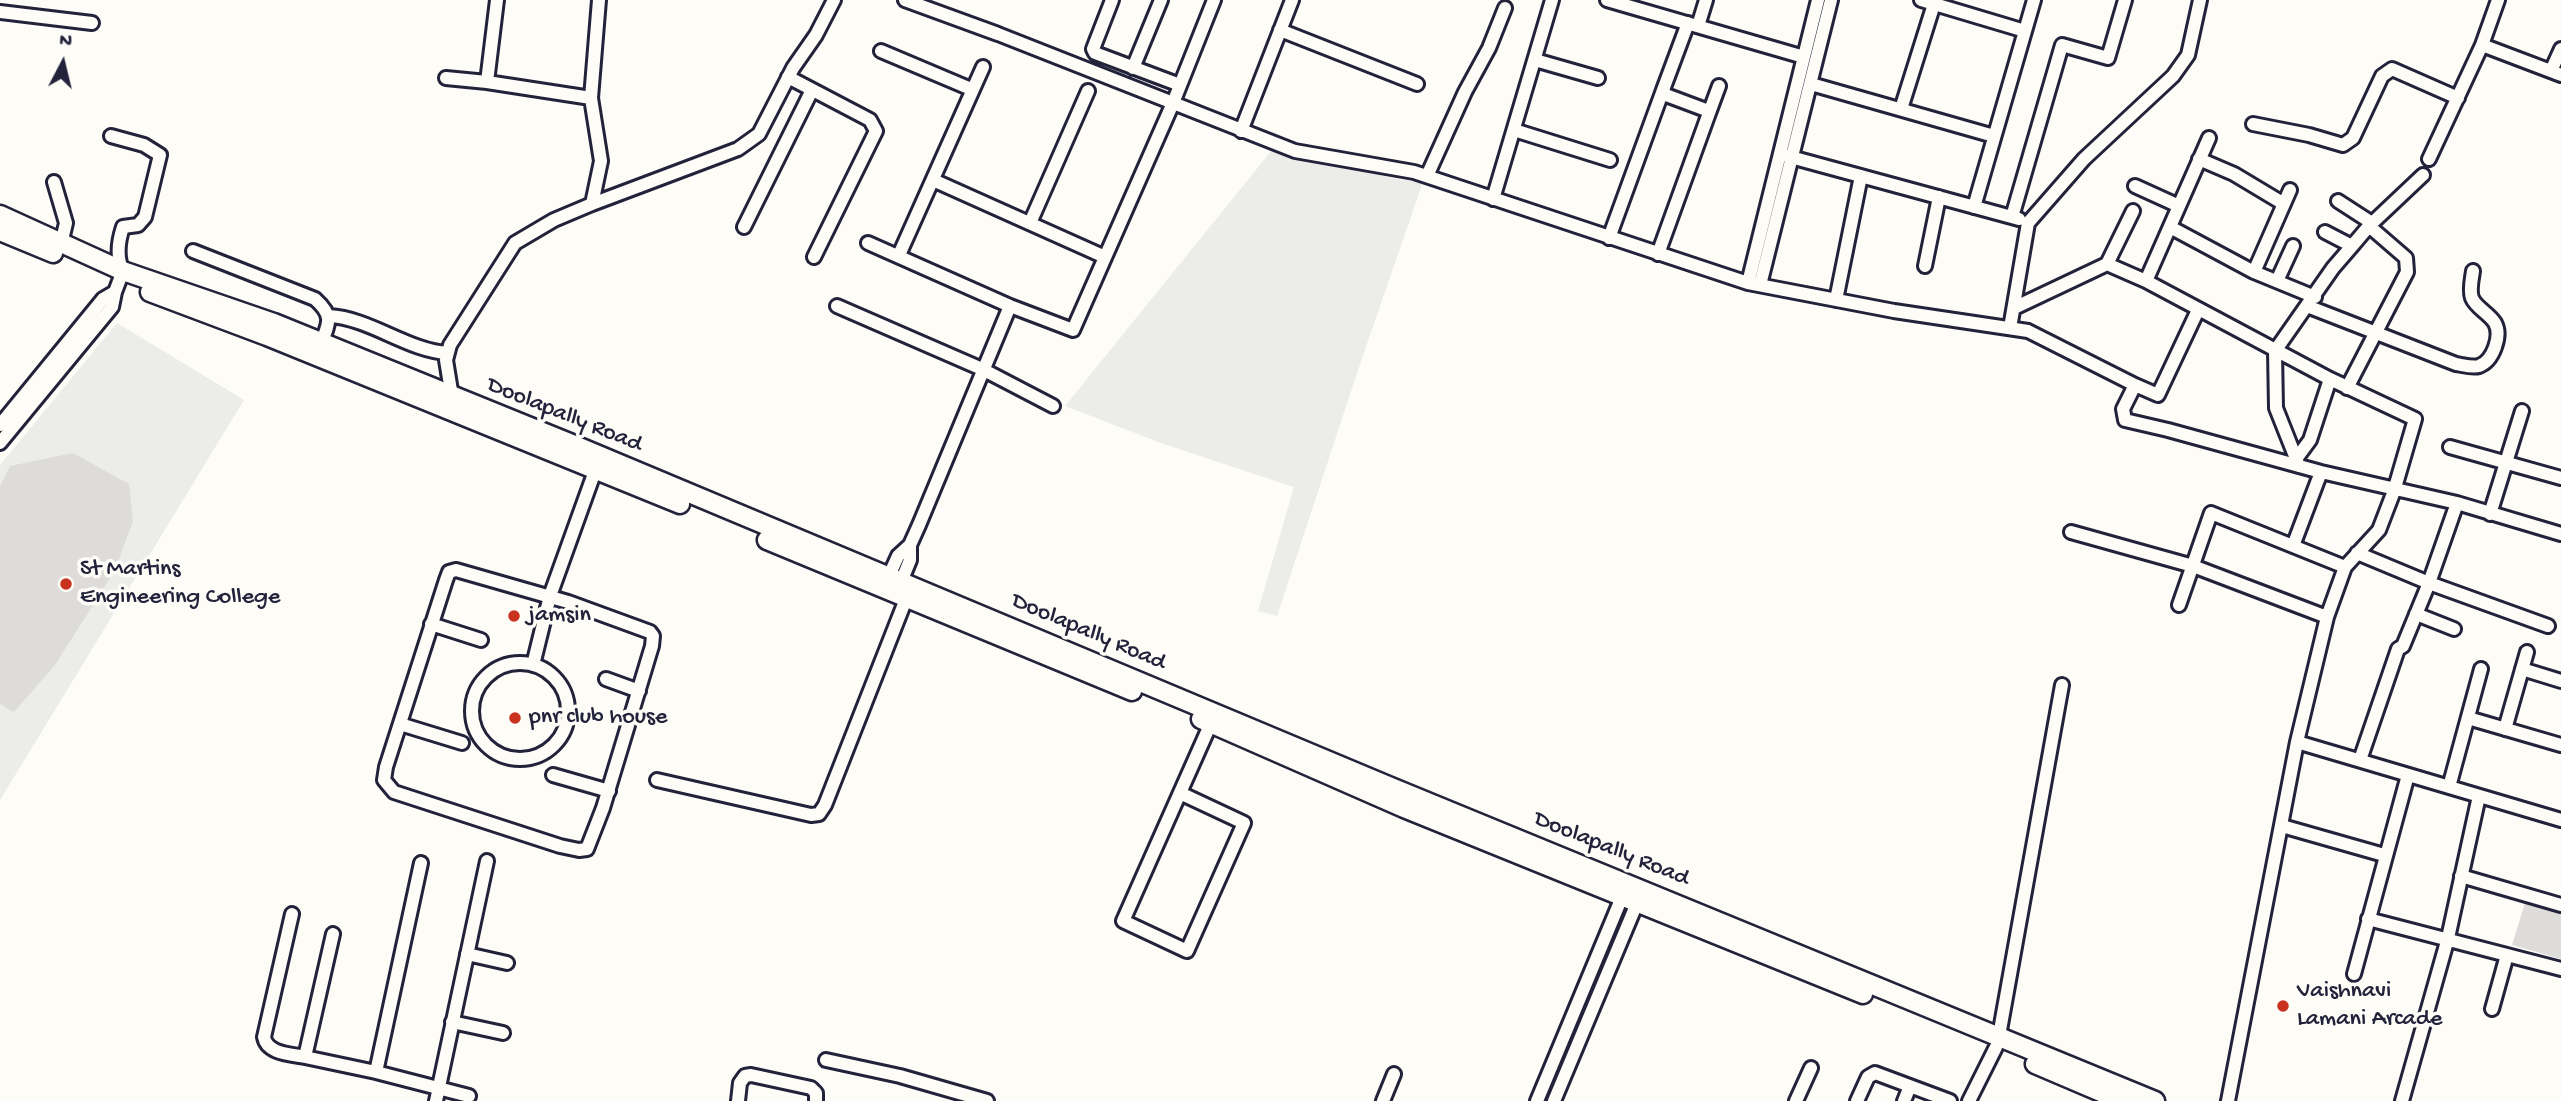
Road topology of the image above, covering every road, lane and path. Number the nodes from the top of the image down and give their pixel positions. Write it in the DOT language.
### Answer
graph roads {
  1 [pos="497,0"];
  2 [pos="599,0"];
  3 [pos="834,0"];
  4 [pos="905,0"];
  5 [pos="1112,0"];
  6 [pos="1161,0"];
  7 [pos="1214,0"];
  8 [pos="1292,0"];
  9 [pos="1552,0"];
  10 [pos="1607,0"];
  11 [pos="1706,0"];
  12 [pos="1818,0"];
  13 [pos="1831,0"];
  14 [pos="2034,0"];
  15 [pos="2125,0"];
  16 [pos="2200,0"];
  17 [pos="2498,0"];
  18 [pos="1925,1"];
  19 [pos="1631,3"];
  20 [pos="1505,8"];
  21 [pos="0,12"];
  22 [pos="93,23"];
  23 [pos="1693,25"];
  24 [pos="1280,30"];
  25 [pos="2025,31"];
  26 [pos="2482,44"];
  27 [pos="2561,49"];
  28 [pos="881,51"];
  29 [pos="1804,57"];
  30 [pos="1535,60"];
  31 [pos="983,67"];
  32 [pos="1133,68"];
  33 [pos="2556,73"];
  34 [pos="788,77"];
  35 [pos="446,78"];
  36 [pos="1598,78"];
  37 [pos="487,82"];
  38 [pos="1417,84"];
  39 [pos="1811,84"];
  40 [pos="1180,85"];
  41 [pos="1719,86"];
  42 [pos="971,89"];
  43 [pos="812,90"];
  44 [pos="1663,90"];
  45 [pos="1088,92"];
  46 [pos="2458,97"];
  47 [pos="591,98"];
  48 [pos="1173,103"];
  49 [pos="1901,109"];
  50 [pos="1709,113"];
  51 [pos="2253,124"];
  52 [pos="1514,130"];
  53 [pos="1241,131"];
  54 [pos="111,136"];
  55 [pos="1994,136"];
  56 [pos="2209,138"];
  57 [pos="1786,156"];
  58 [pos="2199,159"];
  59 [pos="2429,159"];
  60 [pos="1610,160"];
  61 [pos="2423,175"];
  62 [pos="1861,176"];
  63 [pos="1427,177"];
  64 [pos="933,180"];
  65 [pos="54,182"];
  66 [pos="2135,186"];
  67 [pos="2290,190"];
  68 [pos="1939,197"];
  69 [pos="1493,199"];
  70 [pos="2338,201"];
  71 [pos="592,204"];
  72 [pos="2284,204"];
  73 [pos="2179,206"];
  74 [pos="1973,207"];
  75 [pos="2133,211"];
  76 [pos="0,215"];
  77 [pos="2012,217"];
  78 [pos="1030,223"];
  79 [pos="2028,223"];
  80 [pos="2370,224"];
  81 [pos="744,227"];
  82 [pos="2170,227"];
  83 [pos="0,231"];
  84 [pos="2325,232"];
  85 [pos="1609,238"];
  86 [pos="868,243"];
  87 [pos="61,244"];
  88 [pos="2293,246"];
  89 [pos="2352,246"];
  90 [pos="193,251"];
  91 [pos="1658,254"];
  92 [pos="899,255"];
  93 [pos="814,257"];
  94 [pos="1105,257"];
  95 [pos="2107,264"];
  96 [pos="1925,266"];
  97 [pos="2473,271"];
  98 [pos="2254,272"];
  99 [pos="119,281"];
  100 [pos="2146,281"];
  101 [pos="2277,281"];
  102 [pos="1754,284"];
  103 [pos="1836,300"];
  104 [pos="2311,301"];
  105 [pos="837,306"];
  106 [pos="1010,306"];
  107 [pos="2014,308"];
  108 [pos="2198,310"];
  109 [pos="329,316"];
  110 [pos="2010,328"];
  111 [pos="2376,333"];
  112 [pos="321,343"];
  113 [pos="2275,351"];
  114 [pos="448,353"];
  115 [pos="360,366"];
  116 [pos="982,369"];
  117 [pos="2330,379"];
  118 [pos="2135,385"];
  119 [pos="2347,387"];
  120 [pos="452,397"];
  121 [pos="1053,406"];
  122 [pos="2522,411"];
  123 [pos="0,425"];
  124 [pos="0,443"];
  125 [pos="2450,447"];
  126 [pos="2297,463"];
  127 [pos="2506,463"];
  128 [pos="595,471"];
  129 [pos="2321,472"];
  130 [pos="629,477"];
  131 [pos="2561,478"];
  132 [pos="2394,491"];
  133 [pos="2456,503"];
  134 [pos="2490,514"];
  135 [pos="2071,532"];
  136 [pos="2561,534"];
  137 [pos="2293,546"];
  138 [pos="2357,553"];
  139 [pos="2193,566"];
  140 [pos="2345,567"];
  141 [pos="2429,583"];
  142 [pos="899,586"];
  143 [pos="550,596"];
  144 [pos="2179,605"];
  145 [pos="2416,614"];
  146 [pos="2326,617"];
  147 [pos="432,624"];
  148 [pos="2548,626"];
  149 [pos="2454,629"];
  150 [pos="481,639"];
  151 [pos="2527,652"];
  152 [pos="533,664"];
  153 [pos="2481,669"];
  154 [pos="2522,669"];
  155 [pos="606,679"];
  156 [pos="2561,681"];
  157 [pos="2062,685"];
  158 [pos="639,691"];
  159 [pos="2468,718"];
  160 [pos="1211,723"];
  161 [pos="400,724"];
  162 [pos="2505,729"];
  163 [pos="2297,742"];
  164 [pos="462,743"];
  165 [pos="2561,745"];
  166 [pos="2360,760"];
  167 [pos="553,775"];
  168 [pos="2408,775"];
  169 [pos="657,780"];
  170 [pos="2449,787"];
  171 [pos="609,791"];
  172 [pos="1180,793"];
  173 [pos="2479,796"];
  174 [pos="2561,820"];
  175 [pos="2282,826"];
  176 [pos="1527,850"];
  177 [pos="2384,855"];
  178 [pos="487,861"];
  179 [pos="421,863"];
  180 [pos="2462,876"];
  181 [pos="1630,900"];
  182 [pos="2561,905"];
  183 [pos="292,914"];
  184 [pos="2368,919"];
  185 [pos="333,934"];
  186 [pos="2448,938"];
  187 [pos="467,954"];
  188 [pos="2507,955"];
  189 [pos="507,963"];
  190 [pos="2561,969"];
  191 [pos="2354,974"];
  192 [pos="1580,998"];
  193 [pos="1596,1004"];
  194 [pos="2493,1009"];
  195 [pos="452,1022"];
  196 [pos="503,1033"];
  197 [pos="1998,1041"];
  198 [pos="305,1057"];
  199 [pos="827,1060"];
  200 [pos="1811,1068"];
  201 [pos="376,1072"];
  202 [pos="1394,1074"];
  203 [pos="1910,1086"];
  204 [pos="437,1094"];
  205 [pos="469,1096"];
  206 [pos="2096,1096"];
  207 [pos="965,1098"];
  208 [pos="738,1101"];
  209 [pos="816,1101"];
  210 [pos="987,1101"];
  211 [pos="1382,1101"];
  212 [pos="1537,1101"];
  213 [pos="1554,1101"];
  214 [pos="1796,1101"];
  215 [pos="1857,1101"];
  216 [pos="1904,1101"];
  217 [pos="1950,1101"];
  218 [pos="1969,1101"];
  219 [pos="2122,1101"];
  220 [pos="2155,1101"];
  221 [pos="2228,1101"];
  222 [pos="2402,1101"];
  1 -- 37 [label="street"];
  2 -- 47 [label="street"];
  3 -- 34 [label="street"];
  4 -- 48 [label="street"];
  5 -- 32 [label="street"];
  6 -- 32 [label="street"];
  7 -- 40 [label="street"];
  8 -- 24 [label="street"];
  9 -- 30 [label="street"];
  10 -- 19 [label="street"];
  11 -- 23 [label="street"];
  12 -- 29 [label="street"];
  13 -- 39 [label="street"];
  14 -- 25 [label="street"];
  15 -- 77 [label="street"];
  16 -- 79 [label="street"];
  17 -- 26 [label="street"];
  18 -- 25 [label="street"];
  18 -- 49 [label="street"];
  19 -- 23 [label="street"];
  20 -- 63 [label="street"];
  21 -- 22 [label="street"];
  23 -- 29 [label="street"];
  23 -- 44 [label="street"];
  24 -- 38 [label="street"];
  24 -- 53 [label="street"];
  25 -- 55 [label="street"];
  26 -- 33 [label="street"];
  26 -- 46 [label="street"];
  27 -- 33 [label="street"];
  28 -- 42 [label="street"];
  29 -- 57 [label="street"];
  30 -- 36 [label="street"];
  30 -- 52 [label="street"];
  31 -- 42 [label="street"];
  32 -- 40 [label="street"];
  34 -- 43 [label="street"];
  34 -- 71 [label="street"];
  35 -- 37 [label="street"];
  37 -- 47 [label="street"];
  39 -- 49 [label="street"];
  39 -- 57 [label="street"];
  40 -- 48 [label="street"];
  41 -- 50 [label="street"];
  42 -- 64 [label="street"];
  43 -- 81 [label="street"];
  43 -- 93 [label="street"];
  44 -- 50 [label="street"];
  44 -- 85 [label="street"];
  45 -- 78 [label="street"];
  46 -- 51 [label="street"];
  46 -- 59 [label="street"];
  47 -- 71 [label="street"];
  48 -- 53 [label="street"];
  48 -- 94 [label="street"];
  49 -- 55 [label="street"];
  50 -- 91 [label="street"];
  52 -- 60 [label="street"];
  52 -- 69 [label="street"];
  53 -- 63 [label="street"];
  54 -- 99 [label="street"];
  55 -- 74 [label="street"];
  56 -- 58 [label="street"];
  57 -- 62 [label="street"];
  57 -- 102 [label="street"];
  58 -- 72 [label="street"];
  58 -- 73 [label="street"];
  61 -- 80 [label="street"];
  62 -- 68 [label="street"];
  62 -- 103 [label="street"];
  63 -- 69 [label="street"];
  64 -- 78 [label="street"];
  64 -- 92 [label="street"];
  65 -- 87 [label="street"];
  66 -- 73 [label="street"];
  67 -- 72 [label="street"];
  68 -- 74 [label="street"];
  68 -- 96 [label="street"];
  69 -- 85 [label="street"];
  70 -- 80 [label="street"];
  71 -- 114 [label="street"];
  72 -- 98 [label="street"];
  73 -- 82 [label="street"];
  74 -- 77 [label="street"];
  75 -- 95 [label="street"];
  76 -- 87 [label="main road, Doolapally Road"];
  77 -- 79 [label="street"];
  78 -- 94 [label="street"];
  79 -- 107 [label="street"];
  80 -- 89 [label="street"];
  80 -- 111 [label="street"];
  82 -- 98 [label="street"];
  82 -- 100 [label="street"];
  83 -- 99 [label="main road"];
  84 -- 89 [label="street"];
  85 -- 91 [label="street"];
  86 -- 92 [label="street"];
  87 -- 99 [label="main road, Doolapally Road"];
  88 -- 101 [label="street"];
  89 -- 104 [label="street"];
  90 -- 109 [label="street"];
  91 -- 102 [label="street"];
  92 -- 106 [label="street"];
  94 -- 106 [label="street"];
  95 -- 100 [label="street"];
  95 -- 107 [label="street"];
  97 -- 111 [label="street"];
  98 -- 101 [label="street"];
  99 -- 112 [label="main road, Doolapally Road"];
  99 -- 115 [label="main road"];
  99 -- 123 [label="street"];
  99 -- 124 [label="street"];
  100 -- 108 [label="street"];
  101 -- 104 [label="street"];
  102 -- 103 [label="street"];
  103 -- 110 [label="street"];
  104 -- 111 [label="street"];
  104 -- 113 [label="street"];
  105 -- 116 [label="street"];
  106 -- 116 [label="street"];
  107 -- 110 [label="street"];
  108 -- 113 [label="street"];
  108 -- 118 [label="street"];
  109 -- 112 [label="street"];
  109 -- 114 [label="street"];
  110 -- 118 [label="street"];
  111 -- 119 [label="street"];
  112 -- 115 [label="main road, Doolapally Road"];
  113 -- 117 [label="street"];
  113 -- 126 [label="street"];
  114 -- 120 [label="street"];
  115 -- 120 [label="main road, Doolapally Road"];
  115 -- 128 [label="main road"];
  116 -- 121 [label="street"];
  116 -- 142 [label="street"];
  117 -- 119 [label="street"];
  117 -- 126 [label="street"];
  118 -- 126 [label="street"];
  119 -- 132 [label="street"];
  120 -- 130 [label="main road, Doolapally Road"];
  122 -- 127 [label="street"];
  125 -- 127 [label="street"];
  126 -- 129 [label="street"];
  127 -- 131 [label="street"];
  127 -- 134 [label="street"];
  128 -- 130 [label="main road"];
  128 -- 143 [label="street"];
  129 -- 132 [label="street"];
  129 -- 137 [label="street"];
  130 -- 142 [label="main road, Doolapally Road"];
  130 -- 142 [label="main road"];
  132 -- 133 [label="street"];
  132 -- 138 [label="street"];
  133 -- 134 [label="street"];
  133 -- 141 [label="street"];
  134 -- 136 [label="street"];
  135 -- 139 [label="street"];
  137 -- 139 [label="street"];
  137 -- 140 [label="street"];
  138 -- 140 [label="street"];
  138 -- 141 [label="street"];
  139 -- 144 [label="street"];
  139 -- 146 [label="street"];
  140 -- 146 [label="street"];
  141 -- 145 [label="street"];
  141 -- 148 [label="street"];
  142 -- 160 [label="main road, Doolapally Road"];
  142 -- 169 [label="street"];
  142 -- 176 [label="main road, Doolapally Road"];
  143 -- 147 [label="street"];
  143 -- 152 [label="street"];
  143 -- 158 [label="street"];
  145 -- 149 [label="street"];
  145 -- 166 [label="street"];
  146 -- 163 [label="street"];
  147 -- 150 [label="street"];
  147 -- 161 [label="street"];
  151 -- 154 [label="street"];
  152 -- 152 [label="street"];
  153 -- 159 [label="street"];
  154 -- 156 [label="street"];
  154 -- 162 [label="street"];
  155 -- 158 [label="street"];
  157 -- 197 [label="street"];
  158 -- 171 [label="street"];
  159 -- 162 [label="street"];
  159 -- 170 [label="street"];
  160 -- 172 [label="street"];
  160 -- 176 [label="main road, Doolapally Road"];
  161 -- 164 [label="street"];
  161 -- 171 [label="street"];
  162 -- 165 [label="street"];
  163 -- 166 [label="street"];
  163 -- 175 [label="street"];
  166 -- 168 [label="street"];
  167 -- 171 [label="street"];
  168 -- 170 [label="street"];
  168 -- 177 [label="street"];
  170 -- 173 [label="street"];
  172 -- 172 [label="street"];
  173 -- 174 [label="street"];
  173 -- 180 [label="street"];
  175 -- 177 [label="street"];
  175 -- 221 [label="street"];
  176 -- 181 [label="main road, Doolapally Road"];
  176 -- 197 [label="main road, Doolapally Road"];
  177 -- 184 [label="street"];
  178 -- 187 [label="street"];
  179 -- 201 [label="street"];
  180 -- 182 [label="street"];
  180 -- 186 [label="street"];
  181 -- 192 [label="street"];
  181 -- 193 [label="street"];
  181 -- 197 [label="main road, Doolapally Road"];
  183 -- 198 [label="street"];
  184 -- 186 [label="street"];
  184 -- 191 [label="street"];
  185 -- 198 [label="street"];
  186 -- 188 [label="street"];
  186 -- 222 [label="street"];
  187 -- 189 [label="street"];
  187 -- 195 [label="street"];
  188 -- 190 [label="street"];
  188 -- 194 [label="street"];
  192 -- 193 [label="street"];
  192 -- 212 [label="street"];
  193 -- 213 [label="street"];
  195 -- 196 [label="street"];
  195 -- 204 [label="street"];
  197 -- 206 [label="main road, Doolapally Road"];
  197 -- 218 [label="street"];
  197 -- 220 [label="main road, Doolapally Road"];
  198 -- 201 [label="street"];
  199 -- 207 [label="street"];
  200 -- 214 [label="street"];
  201 -- 204 [label="street"];
  202 -- 211 [label="street"];
  203 -- 215 [label="street"];
  203 -- 216 [label="street"];
  203 -- 217 [label="street"];
  204 -- 205 [label="street"];
  206 -- 219 [label="main road, Doolapally Road"];
  207 -- 210 [label="street"];
  208 -- 209 [label="street"];
}
